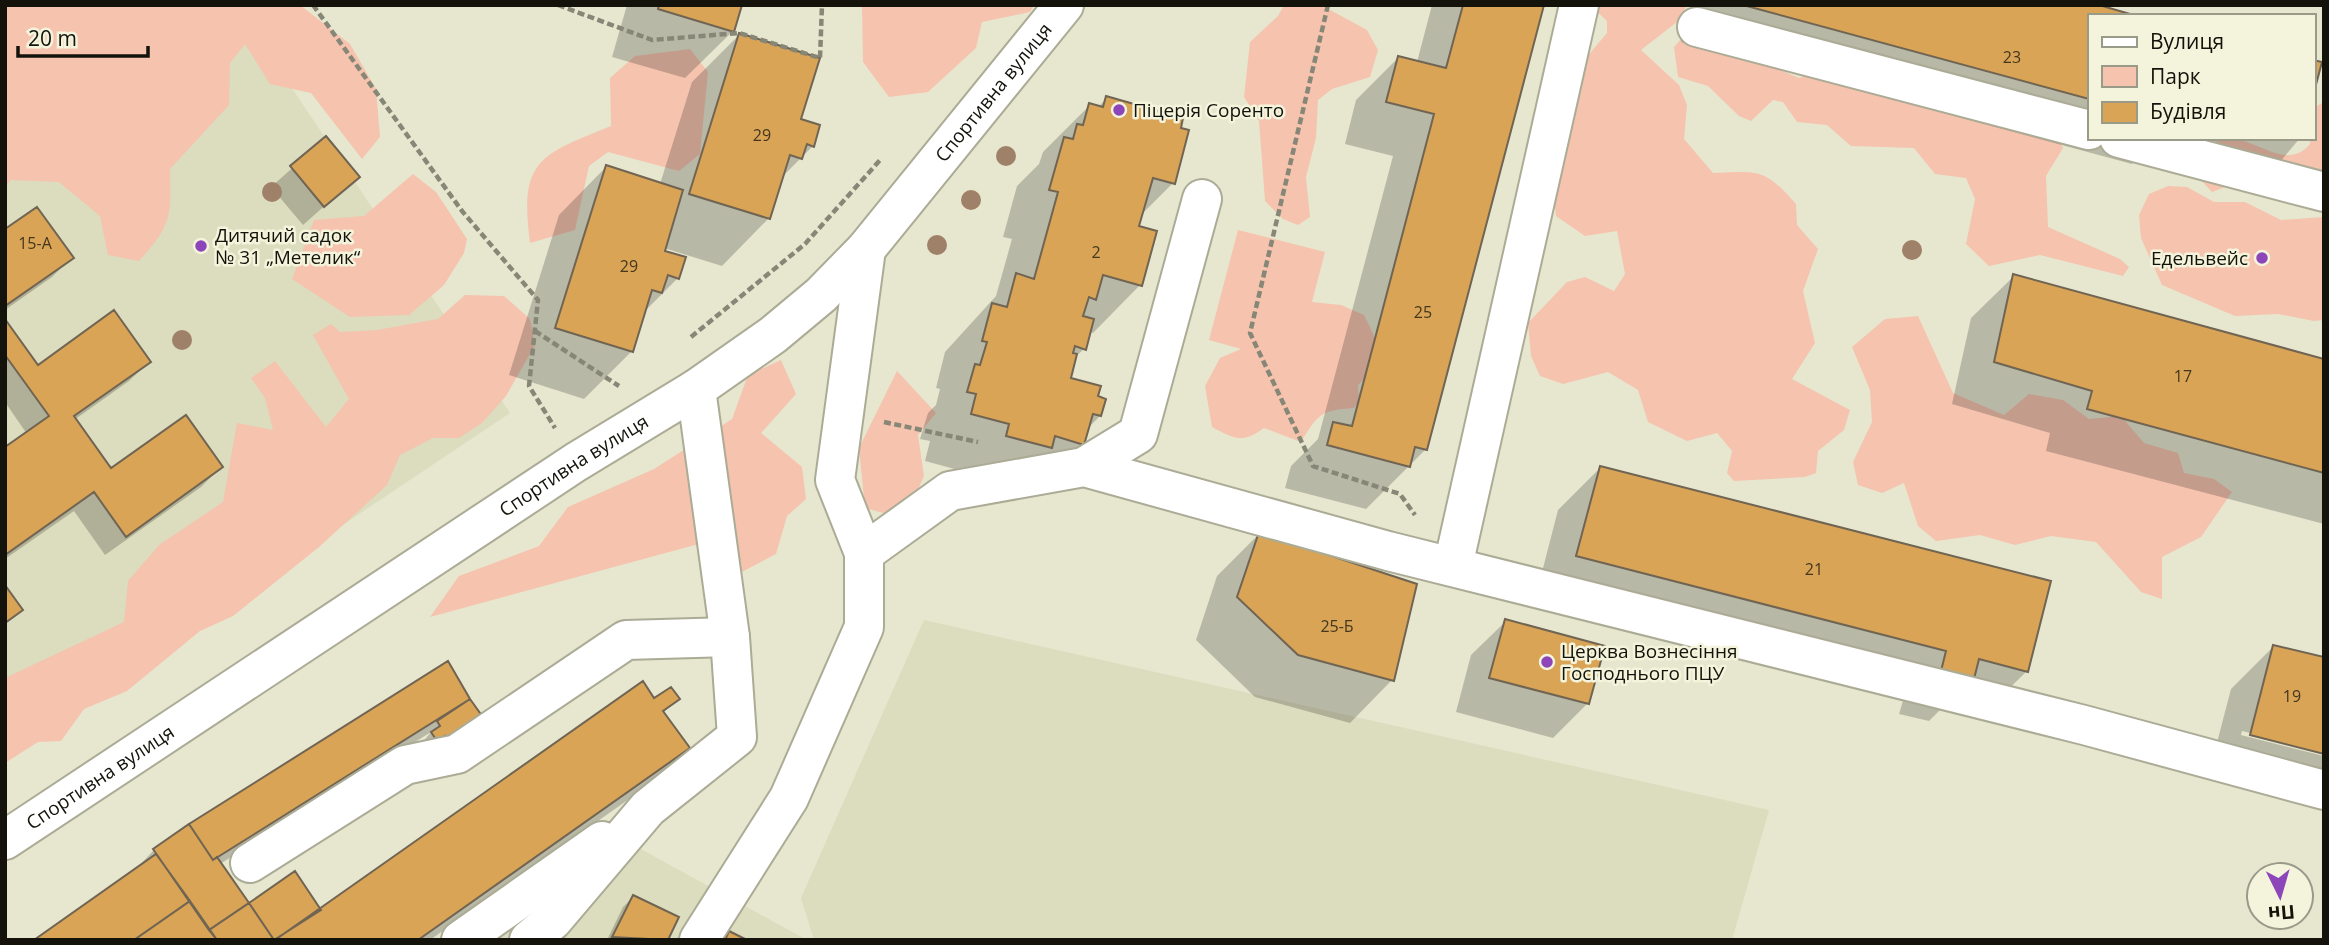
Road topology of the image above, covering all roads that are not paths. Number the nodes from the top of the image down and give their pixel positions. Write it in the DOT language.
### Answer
graph roads {
  1 [pos="1064,5"];
  2 [pos="1579,5"];
  3 [pos="1697,27"];
  4 [pos="2088,130"];
  5 [pos="2127,140"];
  6 [pos="2324,192"];
  7 [pos="1202,199"];
  8 [pos="866,248"];
  9 [pos="696,389"];
  10 [pos="1084,467"];
  11 [pos="864,553"];
  12 [pos="1453,566"];
  13 [pos="730,638"];
  14 [pos="2324,790"];
  15 [pos="648,808"];
  16 [pos="5,840"];
  17 [pos="250,863"];
  18 [pos="461,940"];
  19 [pos="529,940"];
  20 [pos="699,940"];
  1 -- 8 [label="street, Спортивна вулиця"];
  2 -- 12 [label="street"];
  3 -- 4 [label="street"];
  5 -- 6 [label="street"];
  7 -- 10 [label="street"];
  8 -- 9 [label="street, Спортивна вулиця"];
  8 -- 11 [label="street"];
  9 -- 13 [label="street"];
  9 -- 16 [label="street, Спортивна вулиця"];
  10 -- 11 [label="street"];
  10 -- 12 [label="street"];
  11 -- 20 [label="street"];
  12 -- 14 [label="street"];
  13 -- 15 [label="street"];
  13 -- 17 [label="street"];
  15 -- 18 [label="street"];
  15 -- 19 [label="street"];
}
